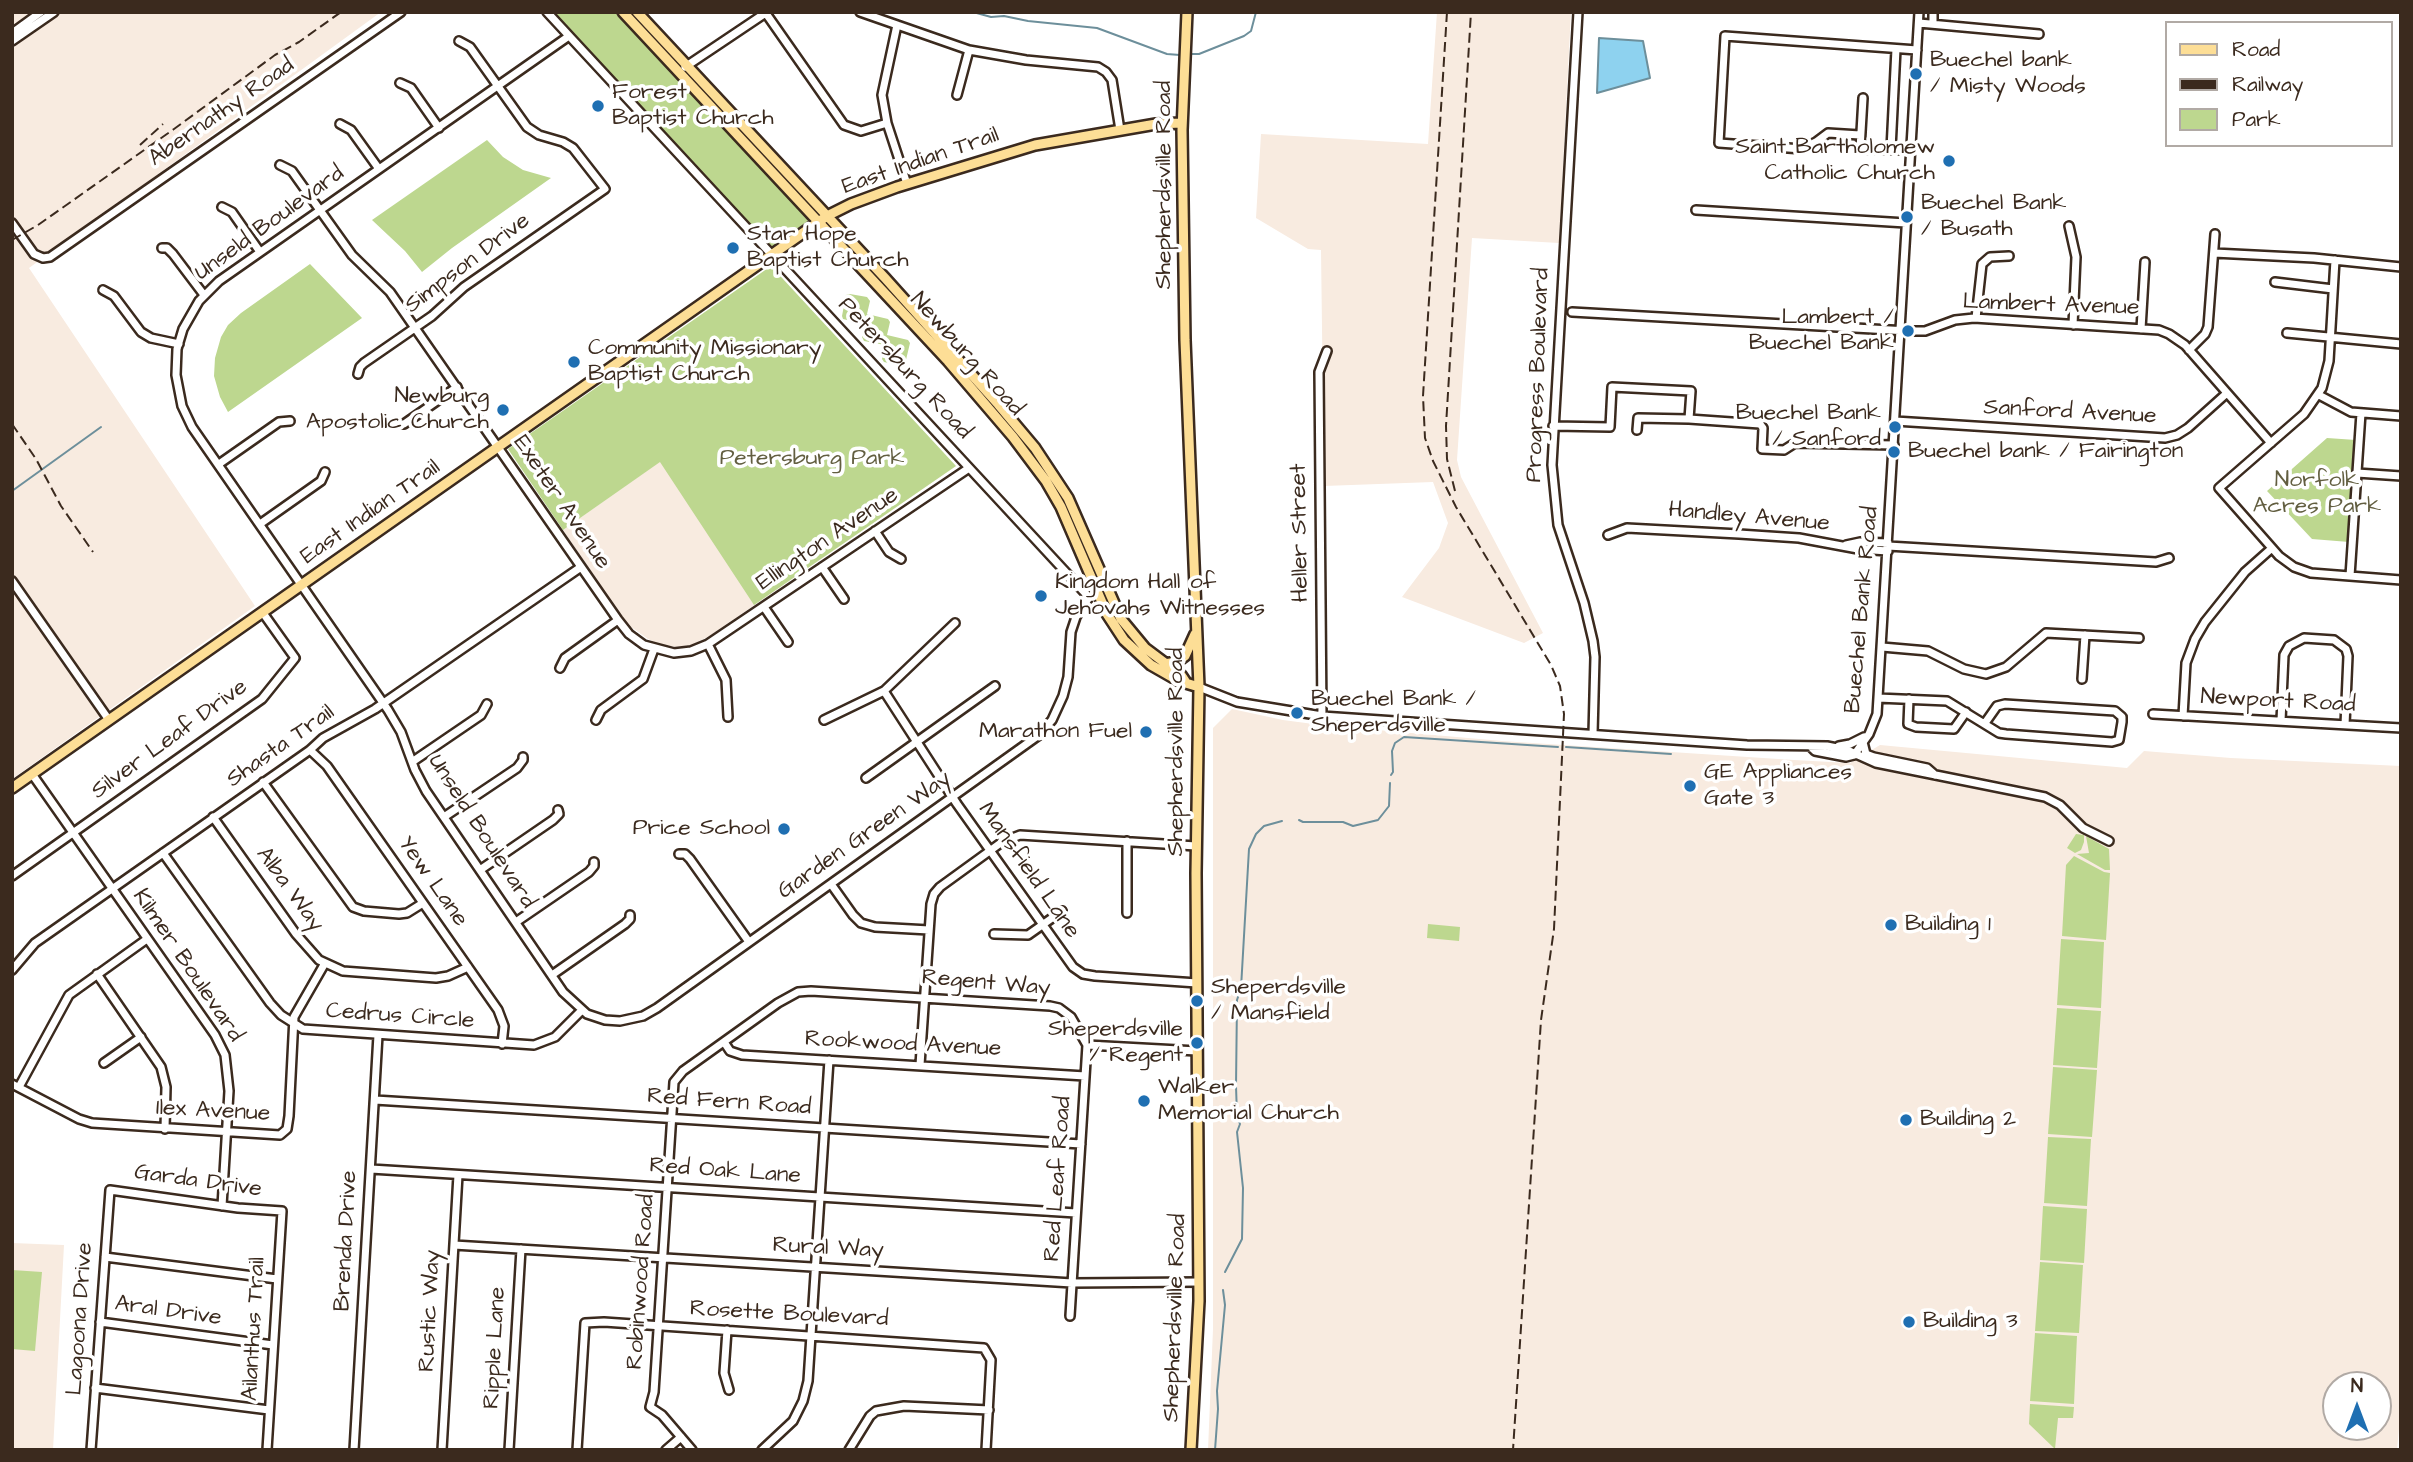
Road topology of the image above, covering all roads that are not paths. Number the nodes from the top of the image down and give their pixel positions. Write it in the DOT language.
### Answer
graph roads {
  1 [pos="41,12"];
  2 [pos="54,12"];
  3 [pos="401,12"];
  4 [pos="547,12"];
  5 [pos="623,12"];
  6 [pos="637,12"];
  7 [pos="766,12"];
  8 [pos="860,12"];
  9 [pos="1187,12"];
  10 [pos="1578,12"];
  11 [pos="1919,12"];
  12 [pos="1933,12"];
  13 [pos="1919,23"];
  14 [pos="1933,23"];
  15 [pos="897,25"];
  16 [pos="12,33"];
  17 [pos="2039,34"];
  18 [pos="569,36"];
  19 [pos="12,41"];
  20 [pos="459,41"];
  21 [pos="1896,49"];
  22 [pos="969,50"];
  23 [pos="1917,50"];
  24 [pos="682,68"];
  25 [pos="400,83"];
  26 [pos="498,86"];
  27 [pos="957,95"];
  28 [pos="1863,97"];
  29 [pos="887,123"];
  30 [pos="1182,123"];
  31 [pos="340,124"];
  32 [pos="439,128"];
  33 [pos="1120,130"];
  34 [pos="1860,135"];
  35 [pos="1891,149"];
  36 [pos="1911,150"];
  37 [pos="280,165"];
  38 [pos="379,169"];
  39 [pos="907,184"];
  40 [pos="222,207"];
  41 [pos="1696,210"];
  42 [pos="320,211"];
  43 [pos="827,216"];
  44 [pos="818,222"];
  45 [pos="12,223"];
  46 [pos="1906,223"];
  47 [pos="2069,226"];
  48 [pos="2215,234"];
  49 [pos="162,248"];
  50 [pos="260,252"];
  51 [pos="2214,253"];
  52 [pos="773,256"];
  53 [pos="2009,256"];
  54 [pos="2335,260"];
  55 [pos="2145,262"];
  56 [pos="2401,267"];
  57 [pos="2275,282"];
  58 [pos="2333,289"];
  59 [pos="103,290"];
  60 [pos="204,295"];
  61 [pos="1572,312"];
  62 [pos="1976,318"];
  63 [pos="2073,325"];
  64 [pos="415,328"];
  65 [pos="2141,329"];
  66 [pos="1901,330"];
  67 [pos="2287,333"];
  68 [pos="2331,336"];
  69 [pos="179,344"];
  70 [pos="2401,344"];
  71 [pos="2189,349"];
  72 [pos="1327,351"];
  73 [pos="358,374"];
  74 [pos="457,387"];
  75 [pos="2227,393"];
  76 [pos="2319,395"];
  77 [pos="2361,413"];
  78 [pos="2401,416"];
  79 [pos="1689,419"];
  80 [pos="290,421"];
  81 [pos="1895,421"];
  82 [pos="393,424"];
  83 [pos="1553,426"];
  84 [pos="1637,430"];
  85 [pos="2271,443"];
  86 [pos="1894,445"];
  87 [pos="499,447"];
  88 [pos="219,464"];
  89 [pos="969,468"];
  90 [pos="325,471"];
  91 [pos="2357,473"];
  92 [pos="2401,476"];
  93 [pos="260,524"];
  94 [pos="875,531"];
  95 [pos="1608,535"];
  96 [pos="1888,547"];
  97 [pos="2272,548"];
  98 [pos="2169,558"];
  99 [pos="901,559"];
  100 [pos="581,567"];
  101 [pos="822,567"];
  102 [pos="2350,576"];
  103 [pos="2401,580"];
  104 [pos="12,581"];
  105 [pos="303,584"];
  106 [pos="844,599"];
  107 [pos="1088,599"];
  108 [pos="764,607"];
  109 [pos="263,613"];
  110 [pos="618,620"];
  111 [pos="955,623"];
  112 [pos="1197,626"];
  113 [pos="2085,635"];
  114 [pos="2139,638"];
  115 [pos="788,642"];
  116 [pos="708,644"];
  117 [pos="1882,648"];
  118 [pos="654,649"];
  119 [pos="1164,664"];
  120 [pos="560,668"];
  121 [pos="2082,679"];
  122 [pos="1185,681"];
  123 [pos="995,686"];
  124 [pos="1199,687"];
  125 [pos="884,691"];
  126 [pos="1878,698"];
  127 [pos="1909,699"];
  128 [pos="384,703"];
  129 [pos="487,704"];
  130 [pos="1966,712"];
  131 [pos="2153,714"];
  132 [pos="1321,716"];
  133 [pos="2183,716"];
  134 [pos="728,717"];
  135 [pos="108,720"];
  136 [pos="596,720"];
  137 [pos="824,720"];
  138 [pos="2281,721"];
  139 [pos="1984,723"];
  140 [pos="2345,725"];
  141 [pos="2401,728"];
  142 [pos="1593,734"];
  143 [pos="1865,739"];
  144 [pos="917,741"];
  145 [pos="1811,747"];
  146 [pos="1835,748"];
  147 [pos="310,750"];
  148 [pos="1854,755"];
  149 [pos="523,757"];
  150 [pos="412,762"];
  151 [pos="32,774"];
  152 [pos="1935,776"];
  153 [pos="866,778"];
  154 [pos="263,782"];
  155 [pos="12,788"];
  156 [pos="953,797"];
  157 [pos="558,810"];
  158 [pos="213,817"];
  159 [pos="444,817"];
  160 [pos="72,832"];
  161 [pos="1127,841"];
  162 [pos="2109,841"];
  163 [pos="1196,846"];
  164 [pos="990,851"];
  165 [pos="163,853"];
  166 [pos="679,854"];
  167 [pos="594,862"];
  168 [pos="480,870"];
  169 [pos="12,876"];
  170 [pos="831,884"];
  171 [pos="112,888"];
  172 [pos="423,903"];
  173 [pos="1062,911"];
  174 [pos="1128,913"];
  175 [pos="630,915"];
  176 [pos="516,922"];
  177 [pos="1043,925"];
  178 [pos="929,930"];
  179 [pos="994,934"];
  180 [pos="147,939"];
  181 [pos="749,942"];
  182 [pos="325,963"];
  183 [pos="468,967"];
  184 [pos="12,970"];
  185 [pos="97,974"];
  186 [pos="552,975"];
  187 [pos="1197,983"];
  188 [pos="795,993"];
  189 [pos="924,998"];
  190 [pos="582,1010"];
  191 [pos="294,1024"];
  192 [pos="379,1035"];
  193 [pos="141,1037"];
  194 [pos="724,1042"];
  195 [pos="502,1044"];
  196 [pos="1087,1045"];
  197 [pos="1197,1051"];
  198 [pos="829,1060"];
  199 [pos="104,1063"];
  200 [pos="920,1065"];
  201 [pos="1085,1076"];
  202 [pos="15,1086"];
  203 [pos="375,1100"];
  204 [pos="671,1119"];
  205 [pos="165,1129"];
  206 [pos="825,1129"];
  207 [pos="226,1133"];
  208 [pos="1081,1144"];
  209 [pos="371,1169"];
  210 [pos="458,1175"];
  211 [pos="667,1188"];
  212 [pos="110,1190"];
  213 [pos="820,1198"];
  214 [pos="222,1206"];
  215 [pos="282,1211"];
  216 [pos="1076,1213"];
  217 [pos="454,1245"];
  218 [pos="521,1249"];
  219 [pos="104,1257"];
  220 [pos="663,1258"];
  221 [pos="816,1268"];
  222 [pos="277,1279"];
  223 [pos="1199,1282"];
  224 [pos="1072,1283"];
  225 [pos="1070,1316"];
  226 [pos="100,1322"];
  227 [pos="659,1326"];
  228 [pos="727,1330"];
  229 [pos="812,1335"];
  230 [pos="273,1345"];
  231 [pos="95,1388"];
  232 [pos="729,1390"];
  233 [pos="269,1410"];
  234 [pos="989,1410"];
  235 [pos="681,1437"];
  236 [pos="91,1450"];
  237 [pos="267,1450"];
  238 [pos="355,1450"];
  239 [pos="442,1450"];
  240 [pos="509,1450"];
  241 [pos="577,1450"];
  242 [pos="666,1450"];
  243 [pos="692,1450"];
  244 [pos="762,1450"];
  245 [pos="849,1450"];
  246 [pos="986,1450"];
  247 [pos="1191,1450"];
  1 -- 16 [label="street"];
  2 -- 19 [label="street"];
  3 -- 45 [label="street, Abernathy Road"];
  4 -- 18 [label="street, Petersburg Road"];
  5 -- 24 [label="main road, Newburg Road"];
  6 -- 24 [label="main road, Newburg Road"];
  7 -- 24 [label="street"];
  7 -- 29 [label="street"];
  8 -- 15 [label="street"];
  9 -- 30 [label="main road, Shepherdsville Road"];
  10 -- 83 [label="street, Progress Boulevard"];
  11 -- 13 [label="street, Buechel Bank Road"];
  12 -- 14 [label="street"];
  13 -- 14 [label="street"];
  13 -- 23 [label="street, Buechel Bank Road"];
  14 -- 17 [label="street"];
  15 -- 22 [label="street"];
  15 -- 29 [label="street"];
  18 -- 26 [label="street, Unseld Boulevard"];
  18 -- 52 [label="street, Petersburg Road"];
  20 -- 26 [label="street"];
  21 -- 23 [label="street"];
  21 -- 34 [label="street"];
  21 -- 35 [label="street"];
  22 -- 27 [label="street"];
  22 -- 33 [label="street"];
  23 -- 36 [label="street, Buechel Bank Road"];
  24 -- 43 [label="main road, Newburg Road"];
  24 -- 44 [label="main road, Newburg Road"];
  25 -- 32 [label="street"];
  26 -- 32 [label="street, Unseld Boulevard"];
  26 -- 64 [label="street, Simpson Drive"];
  28 -- 34 [label="street"];
  29 -- 39 [label="street"];
  30 -- 33 [label="main road, East Indian Trail"];
  30 -- 112 [label="main road, Shepherdsville Road"];
  31 -- 38 [label="street"];
  32 -- 38 [label="street, Unseld Boulevard"];
  33 -- 39 [label="main road, East Indian Trail"];
  34 -- 35 [label="street"];
  35 -- 36 [label="street"];
  36 -- 46 [label="street, Buechel Bank Road"];
  37 -- 42 [label="street, Exeter Avenue"];
  38 -- 42 [label="street, Unseld Boulevard"];
  39 -- 43 [label="main road, East Indian Trail"];
  40 -- 50 [label="street"];
  41 -- 46 [label="street"];
  42 -- 50 [label="street, Unseld Boulevard"];
  42 -- 64 [label="street, Exeter Avenue"];
  43 -- 44 [label="main road, East Indian Trail"];
  43 -- 119 [label="main road, Newburg Road"];
  44 -- 52 [label="main road, East Indian Trail"];
  44 -- 122 [label="main road, Newburg Road"];
  46 -- 66 [label="street, Buechel Bank Road"];
  47 -- 63 [label="street"];
  48 -- 51 [label="street"];
  49 -- 60 [label="street"];
  50 -- 60 [label="street, Unseld Boulevard"];
  51 -- 54 [label="street"];
  51 -- 71 [label="street"];
  52 -- 87 [label="main road, East Indian Trail"];
  52 -- 89 [label="street, Petersburg Road"];
  53 -- 62 [label="street"];
  54 -- 56 [label="street"];
  54 -- 58 [label="street"];
  55 -- 65 [label="street"];
  57 -- 58 [label="street"];
  58 -- 68 [label="street"];
  59 -- 69 [label="street"];
  60 -- 69 [label="street, Unseld Boulevard"];
  61 -- 66 [label="street, Lambert Avenue"];
  62 -- 63 [label="street, Lambert Avenue"];
  62 -- 66 [label="street, Lambert Avenue"];
  63 -- 65 [label="street, Lambert Avenue"];
  64 -- 73 [label="street, Simpson Drive"];
  64 -- 74 [label="street, Exeter Avenue"];
  65 -- 71 [label="street, Lambert Avenue"];
  66 -- 81 [label="street, Buechel Bank Road"];
  67 -- 68 [label="street"];
  68 -- 70 [label="street"];
  68 -- 76 [label="street"];
  69 -- 88 [label="street, Unseld Boulevard"];
  71 -- 75 [label="street, Lambert Avenue"];
  72 -- 132 [label="street, Heller Street"];
  74 -- 82 [label="street"];
  74 -- 87 [label="street, Exeter Avenue"];
  75 -- 81 [label="street, Sanford Avenue"];
  75 -- 85 [label="street, Lambert Avenue"];
  76 -- 77 [label="street"];
  76 -- 85 [label="street"];
  77 -- 78 [label="street"];
  77 -- 91 [label="street"];
  79 -- 83 [label="street"];
  79 -- 84 [label="street"];
  79 -- 86 [label="street"];
  80 -- 88 [label="street"];
  81 -- 86 [label="street, Buechel Bank Road"];
  83 -- 142 [label="street, Progress Boulevard"];
  85 -- 97 [label="street"];
  86 -- 96 [label="street, Buechel Bank Road"];
  87 -- 100 [label="street, Exeter Avenue"];
  87 -- 105 [label="main road, East Indian Trail"];
  88 -- 93 [label="street, Unseld Boulevard"];
  89 -- 94 [label="street, Ellington Avenue"];
  89 -- 107 [label="street, Petersburg Road"];
  90 -- 93 [label="street"];
  91 -- 92 [label="street"];
  91 -- 102 [label="street"];
  93 -- 105 [label="street, Unseld Boulevard"];
  94 -- 99 [label="street"];
  94 -- 101 [label="street, Ellington Avenue"];
  95 -- 96 [label="street, Handley Avenue"];
  96 -- 98 [label="street, Handley Avenue"];
  96 -- 117 [label="street, Buechel Bank Road"];
  97 -- 102 [label="street"];
  97 -- 133 [label="street"];
  100 -- 110 [label="street, Exeter Avenue"];
  100 -- 128 [label="street, Shasta Trail"];
  101 -- 106 [label="street"];
  101 -- 108 [label="street, Ellington Avenue"];
  102 -- 103 [label="street"];
  104 -- 135 [label="street"];
  105 -- 109 [label="main road, East Indian Trail"];
  105 -- 128 [label="street, Unseld Boulevard"];
  107 -- 156 [label="street, Garden Green Way"];
  108 -- 115 [label="street"];
  108 -- 116 [label="street, Ellington Avenue"];
  109 -- 135 [label="main road, East Indian Trail"];
  109 -- 160 [label="street, Silver Leaf Drive"];
  110 -- 118 [label="street, Exeter Avenue"];
  110 -- 120 [label="street"];
  111 -- 125 [label="street"];
  112 -- 119 [label="main road"];
  112 -- 124 [label="main road, Shepherdsville Road"];
  113 -- 114 [label="street"];
  113 -- 117 [label="street"];
  113 -- 121 [label="street"];
  116 -- 118 [label="street"];
  116 -- 134 [label="street"];
  117 -- 126 [label="street, Buechel Bank Road"];
  118 -- 136 [label="street"];
  119 -- 122 [label="main road, Newburg Road"];
  122 -- 124 [label="main road, Newburg Road"];
  123 -- 144 [label="street"];
  124 -- 132 [label="street"];
  124 -- 163 [label="main road, Shepherdsville Road"];
  125 -- 137 [label="street"];
  125 -- 144 [label="street, Mansfield Lane"];
  126 -- 127 [label="street"];
  126 -- 143 [label="street, Buechel Bank Road"];
  127 -- 130 [label="street"];
  127 -- 130 [label="street"];
  128 -- 147 [label="street, Shasta Trail"];
  128 -- 150 [label="street, Unseld Boulevard"];
  129 -- 150 [label="street"];
  130 -- 139 [label="street"];
  131 -- 133 [label="street, Newport Road"];
  132 -- 142 [label="street"];
  133 -- 138 [label="street, Newport Road"];
  135 -- 151 [label="main road, East Indian Trail"];
  138 -- 140 [label="street, Newport Road"];
  138 -- 140 [label="street"];
  139 -- 139 [label="street"];
  140 -- 141 [label="street, Newport Road"];
  142 -- 145 [label="street"];
  143 -- 146 [label="street"];
  143 -- 148 [label="street, Buechel Bank Road"];
  143 -- 152 [label="street"];
  144 -- 153 [label="street"];
  144 -- 156 [label="street, Mansfield Lane"];
  145 -- 146 [label="street"];
  145 -- 148 [label="street"];
  146 -- 148 [label="street"];
  147 -- 154 [label="street, Shasta Trail"];
  147 -- 172 [label="street, Yew Lane"];
  148 -- 152 [label="street"];
  149 -- 159 [label="street"];
  150 -- 159 [label="street, Unseld Boulevard"];
  151 -- 155 [label="main road, East Indian Trail"];
  151 -- 160 [label="street, Kilmer Boulevard"];
  152 -- 162 [label="street"];
  154 -- 158 [label="street, Shasta Trail"];
  154 -- 172 [label="street"];
  156 -- 164 [label="street, Mansfield Lane"];
  156 -- 170 [label="street, Garden Green Way"];
  157 -- 168 [label="street"];
  158 -- 165 [label="street, Shasta Trail"];
  158 -- 182 [label="street, Alba Way"];
  159 -- 168 [label="street, Unseld Boulevard"];
  160 -- 169 [label="street, Silver Leaf Drive"];
  160 -- 171 [label="street, Kilmer Boulevard"];
  161 -- 163 [label="street"];
  161 -- 164 [label="street"];
  161 -- 174 [label="street"];
  163 -- 187 [label="main road, Shepherdsville Road"];
  164 -- 177 [label="street, Mansfield Lane"];
  164 -- 178 [label="street"];
  165 -- 171 [label="street, Shasta Trail"];
  165 -- 191 [label="street, Cedrus Circle"];
  166 -- 181 [label="street"];
  167 -- 176 [label="street"];
  168 -- 176 [label="street, Unseld Boulevard"];
  170 -- 178 [label="street"];
  170 -- 181 [label="street, Garden Green Way"];
  171 -- 180 [label="street, Kilmer Boulevard"];
  171 -- 184 [label="street, Shasta Trail"];
  172 -- 183 [label="street, Yew Lane"];
  173 -- 177 [label="street"];
  175 -- 186 [label="street"];
  176 -- 186 [label="street, Unseld Boulevard"];
  177 -- 179 [label="street"];
  177 -- 187 [label="street, Mansfield Lane"];
  178 -- 189 [label="street"];
  180 -- 185 [label="street"];
  180 -- 207 [label="street, Kilmer Boulevard"];
  181 -- 190 [label="street, Garden Green Way"];
  182 -- 183 [label="street, Alba Way"];
  182 -- 191 [label="street, Ilex Avenue"];
  183 -- 195 [label="street, Yew Lane"];
  185 -- 193 [label="street"];
  185 -- 202 [label="street"];
  186 -- 190 [label="street, Unseld Boulevard"];
  187 -- 197 [label="main road, Shepherdsville Road"];
  188 -- 189 [label="street, Regent Way"];
  188 -- 194 [label="street, Robinwood Road"];
  189 -- 196 [label="street, Regent Way"];
  189 -- 200 [label="street"];
  190 -- 195 [label="street, Cedrus Circle"];
  191 -- 192 [label="street, Cedrus Circle"];
  191 -- 207 [label="street, Ilex Avenue"];
  192 -- 195 [label="street, Cedrus Circle"];
  192 -- 203 [label="street, Brenda Drive"];
  193 -- 199 [label="street"];
  193 -- 205 [label="street"];
  194 -- 198 [label="street, Rookwood Avenue"];
  194 -- 204 [label="street, Robinwood Road"];
  196 -- 197 [label="street"];
  196 -- 201 [label="street, Red Leaf Road"];
  197 -- 223 [label="main road, Shepherdsville Road"];
  198 -- 200 [label="street, Rookwood Avenue"];
  198 -- 206 [label="street"];
  200 -- 201 [label="street, Rookwood Avenue"];
  201 -- 208 [label="street, Red Leaf Road"];
  202 -- 205 [label="street, Ilex Avenue"];
  203 -- 204 [label="street, Red Fern Road"];
  203 -- 209 [label="street, Brenda Drive"];
  204 -- 206 [label="street, Red Fern Road"];
  204 -- 211 [label="street, Robinwood Road"];
  205 -- 207 [label="street, Ilex Avenue"];
  206 -- 208 [label="street, Red Fern Road"];
  206 -- 213 [label="street"];
  207 -- 214 [label="street, Kilmer Boulevard"];
  208 -- 216 [label="street, Red Leaf Road"];
  209 -- 210 [label="street, Red Oak Lane"];
  209 -- 238 [label="street, Brenda Drive"];
  210 -- 211 [label="street, Red Oak Lane"];
  210 -- 217 [label="street, Rustic Way"];
  211 -- 213 [label="street, Red Oak Lane"];
  211 -- 220 [label="street, Robinwood Road"];
  212 -- 214 [label="street, Garda Drive"];
  212 -- 219 [label="street, Lagoona Drive"];
  213 -- 216 [label="street, Red Oak Lane"];
  213 -- 221 [label="street"];
  214 -- 215 [label="street, Garda Drive"];
  215 -- 222 [label="street, Ailanthus Trail"];
  216 -- 224 [label="street, Red Leaf Road"];
  217 -- 218 [label="street, Rural Way"];
  217 -- 239 [label="street, Rustic Way"];
  218 -- 220 [label="street, Rural Way"];
  218 -- 240 [label="street, Ripple Lane"];
  219 -- 222 [label="street"];
  219 -- 226 [label="street, Lagoona Drive"];
  220 -- 221 [label="street, Rural Way"];
  220 -- 227 [label="street, Robinwood Road"];
  221 -- 224 [label="street, Rural Way"];
  221 -- 229 [label="street"];
  222 -- 230 [label="street, Ailanthus Trail"];
  223 -- 224 [label="street, Rural Way"];
  223 -- 247 [label="main road, Shepherdsville Road"];
  224 -- 225 [label="street, Red Leaf Road"];
  226 -- 230 [label="street, Aral Drive"];
  226 -- 231 [label="street, Lagoona Drive"];
  227 -- 228 [label="street, Rosette Boulevard"];
  227 -- 235 [label="street, Robinwood Road"];
  227 -- 241 [label="street, Rosette Boulevard"];
  228 -- 229 [label="street, Rosette Boulevard"];
  228 -- 232 [label="street"];
  229 -- 234 [label="street, Rosette Boulevard"];
  229 -- 244 [label="street"];
  230 -- 233 [label="street, Ailanthus Trail"];
  231 -- 233 [label="street"];
  231 -- 236 [label="street, Lagoona Drive"];
  233 -- 237 [label="street, Ailanthus Trail"];
  234 -- 245 [label="street"];
  234 -- 246 [label="street"];
  235 -- 242 [label="street"];
  235 -- 243 [label="street, Robinwood Road"];
}
